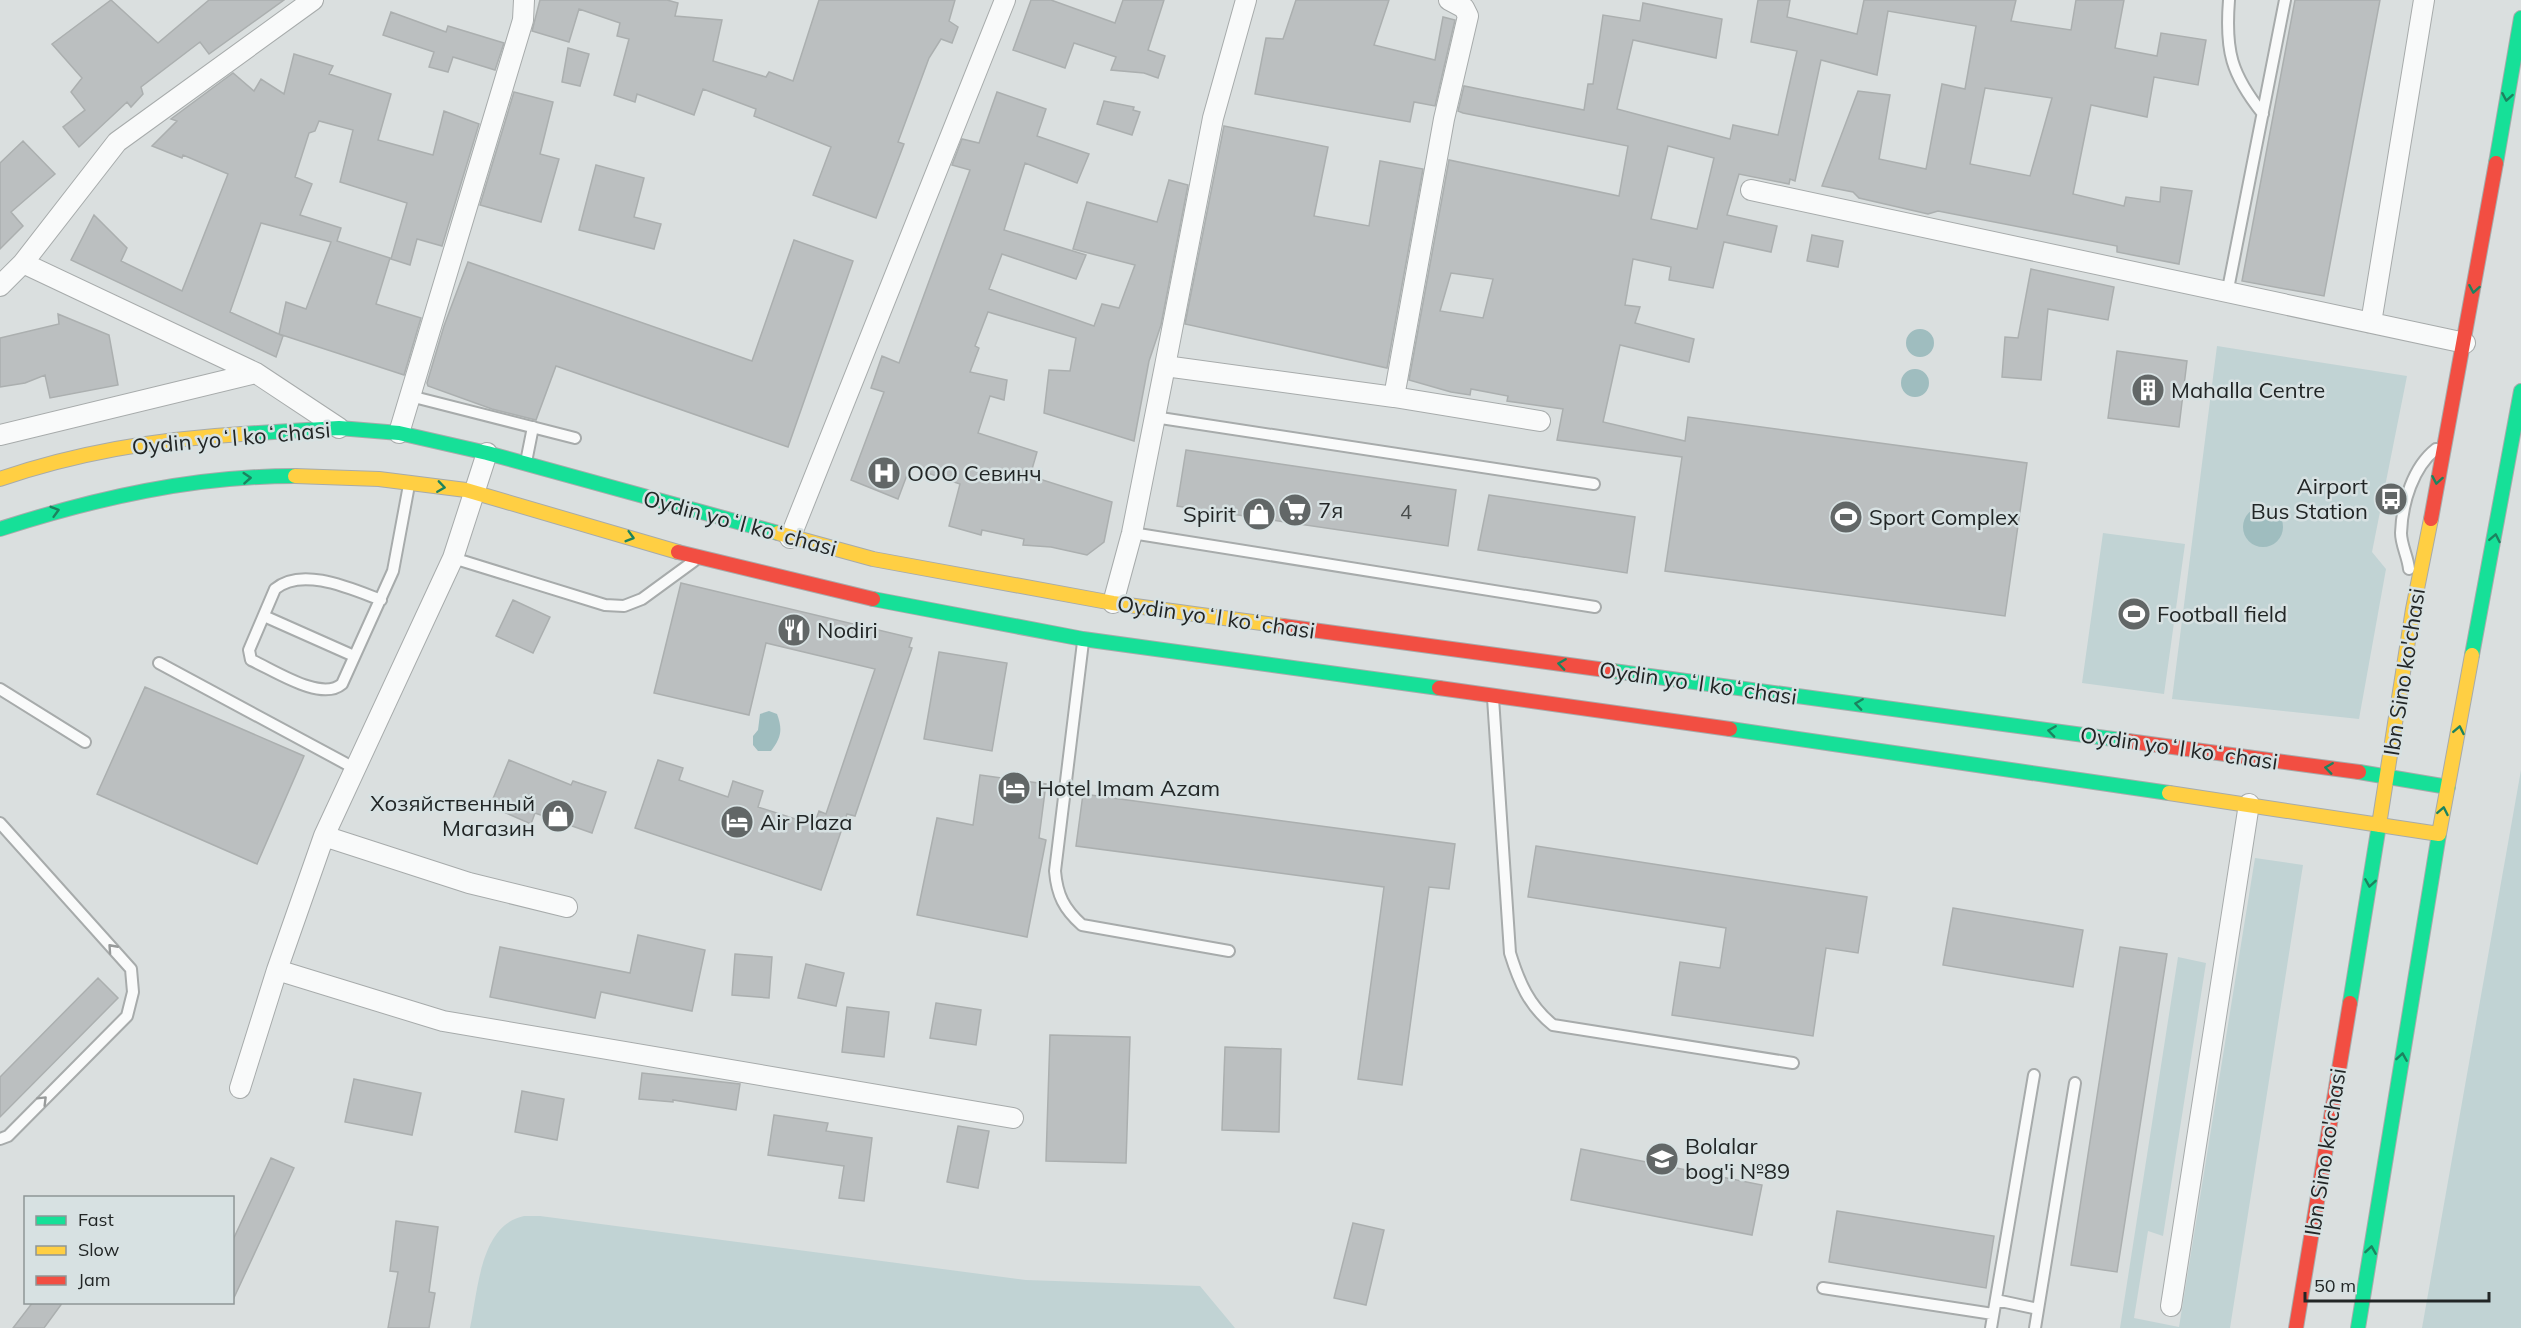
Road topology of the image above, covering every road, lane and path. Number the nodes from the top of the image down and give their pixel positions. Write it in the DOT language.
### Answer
graph roads {
  1 [pos="314,0"];
  2 [pos="524,0"];
  3 [pos="1005,0"];
  4 [pos="1246,0"];
  5 [pos="1449,0"];
  6 [pos="2229,0"];
  7 [pos="2285,0"];
  8 [pos="2424,0"];
  9 [pos="2521,18"];
  10 [pos="2263,114"];
  11 [pos="1751,190"];
  12 [pos="23,263"];
  13 [pos="0,286"];
  14 [pos="2226,294"];
  15 [pos="2370,323"];
  16 [pos="2465,343"];
  17 [pos="1165,366"];
  18 [pos="256,372"];
  19 [pos="2521,391"];
  20 [pos="410,396"];
  21 [pos="1394,397"];
  22 [pos="1154,417"];
  23 [pos="1540,421"];
  24 [pos="533,427"];
  25 [pos="339,428"];
  26 [pos="399,433"];
  27 [pos="0,435"];
  28 [pos="575,438"];
  29 [pos="2517,439"];
  30 [pos="2444,443"];
  31 [pos="487,453"];
  32 [pos="526,464"];
  33 [pos="0,479"];
  34 [pos="410,482"];
  35 [pos="1594,484"];
  36 [pos="475,492"];
  37 [pos="0,529"];
  38 [pos="1132,533"];
  39 [pos="790,538"];
  40 [pos="699,557"];
  41 [pos="453,558"];
  42 [pos="381,600"];
  43 [pos="1113,603"];
  44 [pos="1595,607"];
  45 [pos="2413,609"];
  46 [pos="264,616"];
  47 [pos="1083,639"];
  48 [pos="354,656"];
  49 [pos="159,663"];
  50 [pos="0,689"];
  51 [pos="1492,695"];
  52 [pos="85,742"];
  53 [pos="354,768"];
  54 [pos="2387,776"];
  55 [pos="2448,787"];
  56 [pos="2248,804"];
  57 [pos="0,823"];
  58 [pos="2379,825"];
  59 [pos="2439,834"];
  60 [pos="324,836"];
  61 [pos="567,907"];
  62 [pos="1230,951"];
  63 [pos="277,970"];
  64 [pos="1793,1063"];
  65 [pos="2034,1075"];
  66 [pos="2075,1083"];
  67 [pos="240,1088"];
  68 [pos="1013,1118"];
  69 [pos="0,1139"];
  70 [pos="1823,1288"];
  71 [pos="1996,1300"];
  72 [pos="2171,1306"];
  73 [pos="2038,1309"];
  74 [pos="1993,1314"];
  75 [pos="1991,1328"];
  76 [pos="2035,1328"];
  77 [pos="2296,1328"];
  78 [pos="2358,1328"];
  1 -- 12 [label="street"];
  2 -- 20 [label="street"];
  3 -- 39 [label="street"];
  4 -- 17 [label="street"];
  5 -- 21 [label="street"];
  6 -- 10 [label="lane"];
  7 -- 10 [label="lane"];
  8 -- 15 [label="street"];
  9 -- 16 [label="main road, Ibn Sino ko'chasi, one-way"];
  10 -- 14 [label="lane"];
  11 -- 14 [label="street"];
  12 -- 13 [label="street"];
  12 -- 18 [label="street"];
  14 -- 15 [label="street"];
  15 -- 16 [label="street"];
  16 -- 30 [label="main road, Ibn Sino ko'chasi"];
  17 -- 21 [label="street"];
  17 -- 22 [label="street"];
  18 -- 25 [label="street"];
  18 -- 27 [label="street"];
  19 -- 29 [label="main road"];
  20 -- 24 [label="lane"];
  20 -- 26 [label="street"];
  21 -- 23 [label="street"];
  22 -- 35 [label="lane"];
  22 -- 38 [label="street"];
  24 -- 28 [label="lane"];
  24 -- 32 [label="lane"];
  25 -- 26 [label="main road, Oydin yoʻl koʻchasi"];
  25 -- 33 [label="main road, Oydin yoʻl koʻchasi"];
  26 -- 31 [label="main road, Oydin yoʻl koʻchasi"];
  55 -- 29 [label="main road, one-way"];
  30 -- 45 [label="main road, Ibn Sino ko'chasi, one-way"];
  30 -- 45 [label="lane"];
  31 -- 32 [label="main road, Oydin yoʻl koʻchasi"];
  31 -- 36 [label="street"];
  32 -- 39 [label="main road, Oydin yoʻl koʻchasi"];
  34 -- 36 [label="main road, Oydin yoʻl koʻchasi, one-way"];
  37 -- 34 [label="main road, Oydin yoʻl koʻchasi, one-way"];
  34 -- 42 [label="lane"];
  36 -- 40 [label="main road, Oydin yoʻl koʻchasi, one-way"];
  36 -- 41 [label="street"];
  38 -- 43 [label="street"];
  38 -- 44 [label="lane"];
  39 -- 43 [label="main road, Oydin yoʻl koʻchasi"];
  40 -- 41 [label="lane"];
  40 -- 47 [label="main road, Oydin yoʻl koʻchasi"];
  41 -- 53 [label="street"];
  42 -- 46 [label="lane"];
  42 -- 48 [label="lane"];
  54 -- 43 [label="main road, Oydin yoʻl koʻchasi, one-way"];
  45 -- 54 [label="main road, Ibn Sino ko'chasi"];
  46 -- 48 [label="lane"];
  46 -- 48 [label="lane"];
  47 -- 51 [label="main road, Oydin yoʻl koʻchasi"];
  47 -- 62 [label="lane"];
  49 -- 53 [label="lane"];
  50 -- 52 [label="lane"];
  51 -- 56 [label="main road, Oydin yoʻl koʻchasi"];
  51 -- 64 [label="lane"];
  53 -- 60 [label="street"];
  54 -- 55 [label="main road, Oydin yoʻl koʻchasi"];
  54 -- 58 [label="main road, Ibn Sino ko'chasi"];
  59 -- 55 [label="main road, one-way"];
  56 -- 58 [label="main road, Oydin yoʻl koʻchasi"];
  56 -- 72 [label="street"];
  69 -- 57 [label="lane, one-way"];
  58 -- 59 [label="main road, Oydin yoʻl koʻchasi"];
  58 -- 77 [label="main road, Ibn Sino ko'chasi, one-way"];
  78 -- 59 [label="main road, one-way"];
  60 -- 61 [label="street"];
  60 -- 63 [label="street"];
  63 -- 67 [label="street"];
  63 -- 68 [label="street"];
  65 -- 71 [label="lane"];
  66 -- 73 [label="lane"];
  70 -- 74 [label="lane"];
  71 -- 73 [label="lane"];
  71 -- 74 [label="lane"];
  73 -- 76 [label="lane"];
  74 -- 75 [label="lane"];
}
